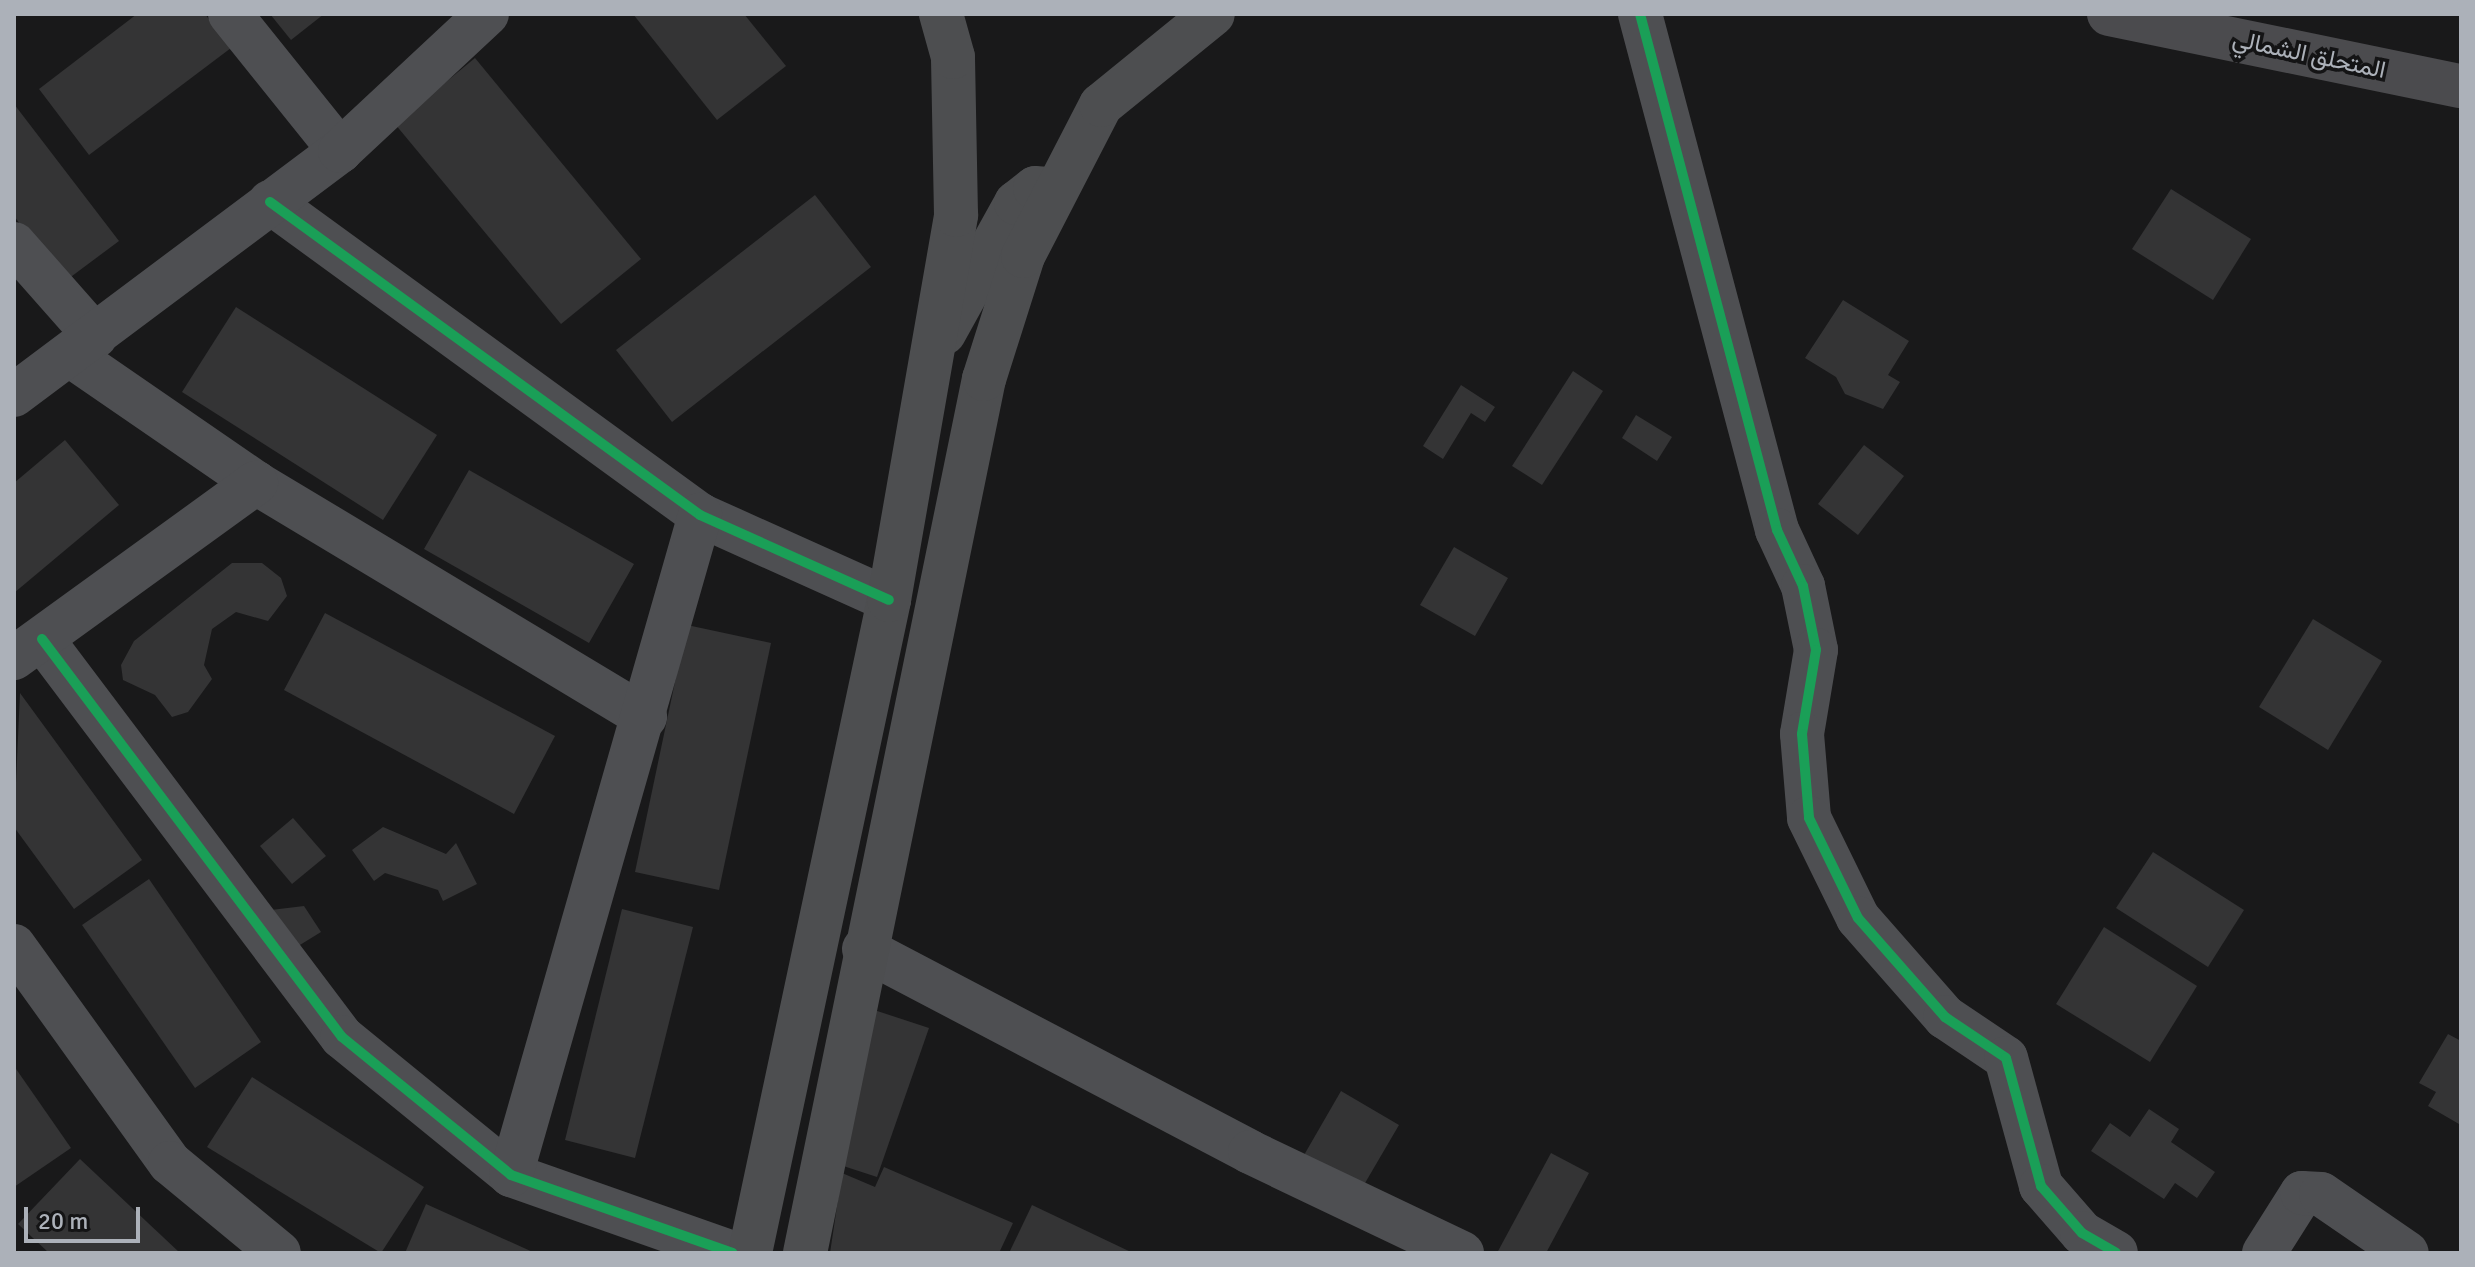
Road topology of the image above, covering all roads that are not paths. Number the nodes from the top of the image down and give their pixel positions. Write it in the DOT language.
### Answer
graph roads {
  1 [pos="230,14"];
  2 [pos="487,14"];
  3 [pos="941,14"];
  4 [pos="1213,14"];
  5 [pos="1640,14"];
  6 [pos="2109,14"];
  7 [pos="2461,86"];
  8 [pos="340,151"];
  9 [pos="1054,189"];
  10 [pos="270,202"];
  11 [pos="14,244"];
  12 [pos="82,346"];
  13 [pos="932,354"];
  14 [pos="14,395"];
  15 [pos="256,483"];
  16 [pos="700,515"];
  17 [pos="889,600"];
  18 [pos="28,649"];
  19 [pos="645,717"];
  20 [pos="14,946"];
  21 [pos="864,949"];
  22 [pos="511,1175"];
  23 [pos="279,1253"];
  24 [pos="733,1253"];
  25 [pos="750,1253"];
  26 [pos="805,1253"];
  27 [pos="1462,1253"];
  28 [pos="2116,1253"];
  29 [pos="2264,1253"];
  30 [pos="2407,1253"];
  1 -- 8 [label="street"];
  2 -- 8 [label="street"];
  3 -- 13 [label="main road"];
  4 -- 9 [label="main road"];
  5 -- 28 [label="street"];
  6 -- 7 [label="highway, المتحلق الشمالي"];
  8 -- 10 [label="street"];
  9 -- 13 [label="main road"];
  9 -- 21 [label="main road"];
  10 -- 12 [label="street"];
  10 -- 16 [label="street"];
  11 -- 12 [label="street"];
  12 -- 14 [label="street"];
  12 -- 15 [label="street"];
  13 -- 17 [label="main road"];
  15 -- 18 [label="street"];
  15 -- 19 [label="street"];
  16 -- 17 [label="street"];
  16 -- 19 [label="street"];
  17 -- 25 [label="main road"];
  18 -- 22 [label="street"];
  19 -- 22 [label="street"];
  20 -- 23 [label="street"];
  21 -- 26 [label="main road"];
  21 -- 27 [label="street"];
  22 -- 24 [label="street"];
  29 -- 30 [label="street"];
}
